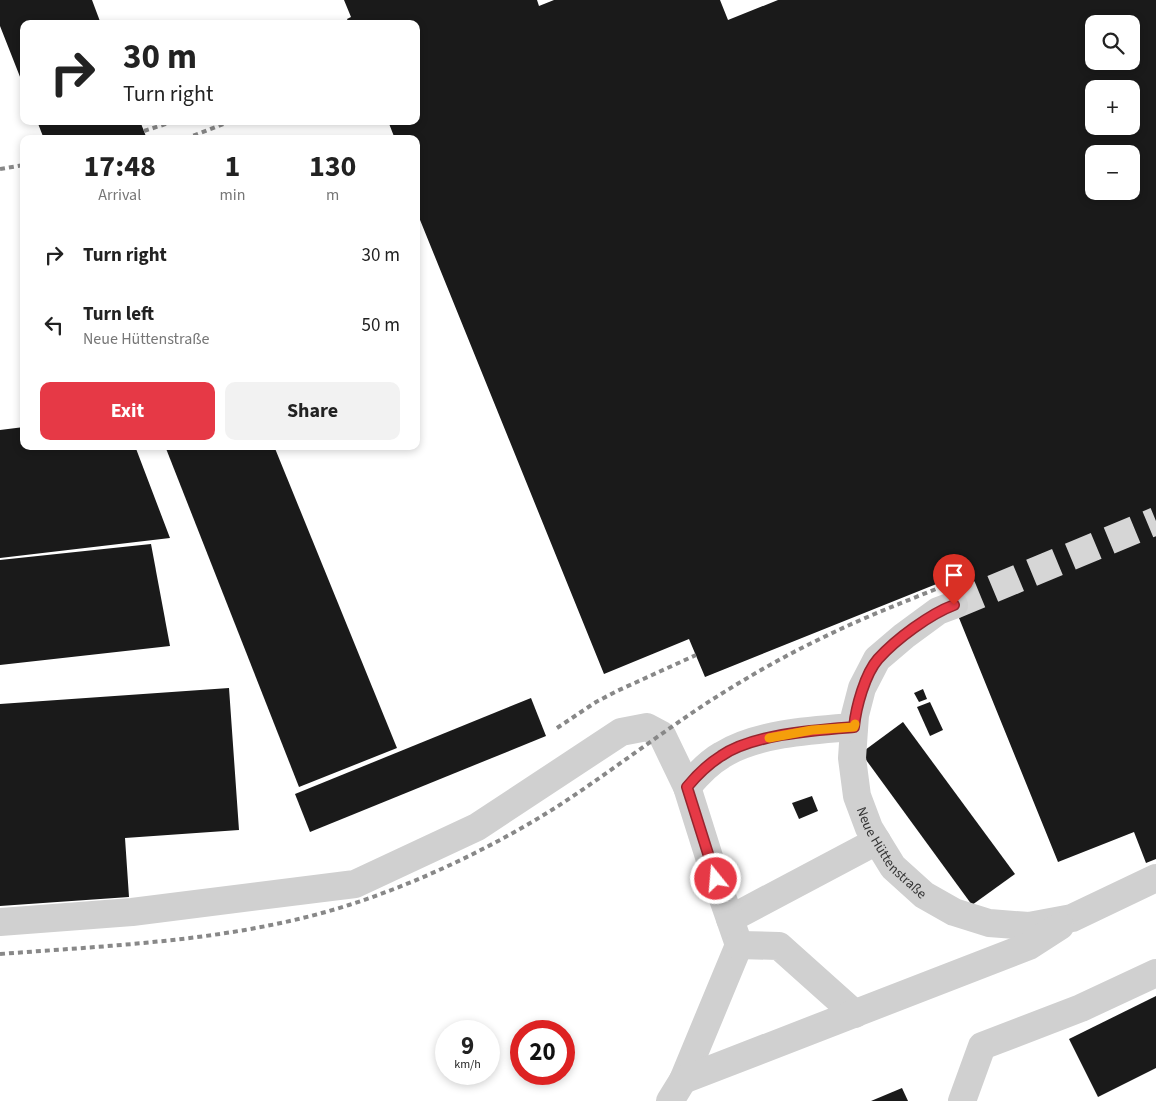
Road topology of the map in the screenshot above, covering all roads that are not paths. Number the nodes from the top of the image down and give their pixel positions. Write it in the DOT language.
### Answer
graph roads {
  1 [pos="954,605"];
  2 [pos="854,727"];
  3 [pos="687,787"];
  4 [pos="877,841"];
  5 [pos="1156,878"];
  6 [pos="1072,918"];
  7 [pos="730,919"];
  8 [pos="0,922"];
  9 [pos="739,945"];
  10 [pos="1156,973"];
  11 [pos="855,1014"];
  12 [pos="677,1091"];
  13 [pos="962,1101"];
  1 -- 2 [label="lane, Neue Hüttenstraße"];
  2 -- 3 [label="lane"];
  2 -- 4 [label="lane, Neue Hüttenstraße"];
  3 -- 7 [label="lane"];
  3 -- 8 [label="lane"];
  4 -- 6 [label="lane, Neue Hüttenstraße"];
  4 -- 7 [label="lane"];
  5 -- 6 [label="lane, Neue Hüttenstraße"];
  6 -- 11 [label="lane"];
  7 -- 9 [label="lane"];
  9 -- 11 [label="lane"];
  9 -- 12 [label="lane"];
  10 -- 13 [label="lane"];
  11 -- 12 [label="lane"];
}
